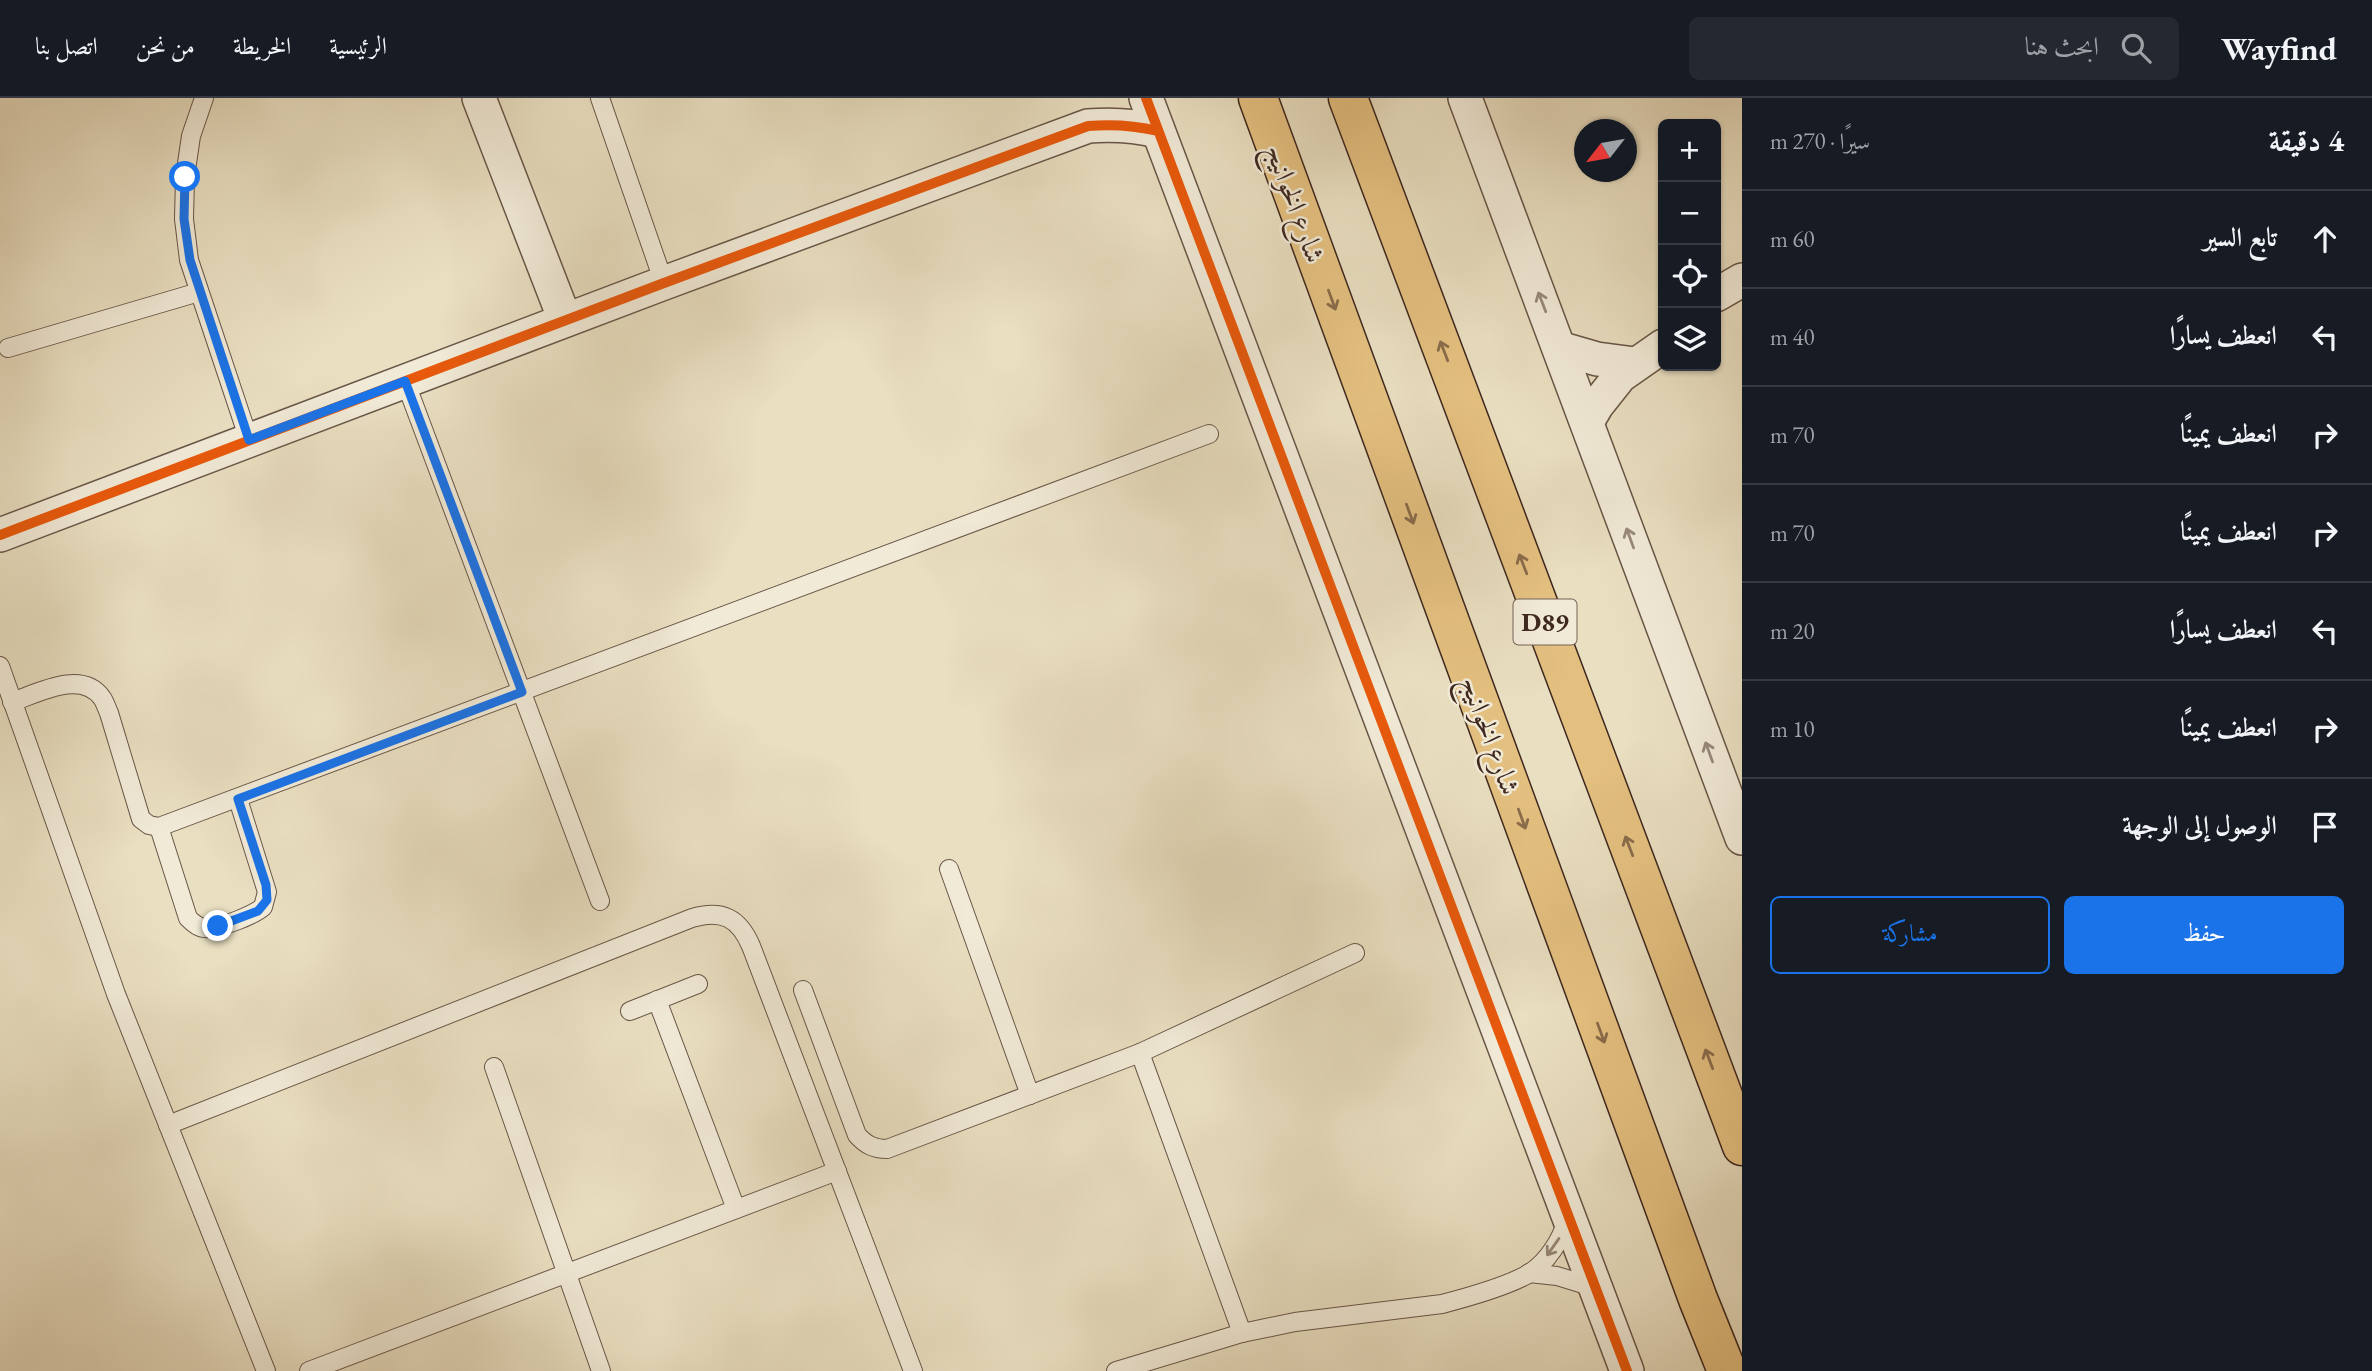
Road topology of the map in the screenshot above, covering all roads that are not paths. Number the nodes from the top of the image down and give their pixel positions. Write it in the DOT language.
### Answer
graph roads {
  1 [pos="204,98"];
  2 [pos="479,98"];
  3 [pos="600,98"];
  4 [pos="1120,98"];
  5 [pos="1146,98"];
  6 [pos="1258,98"];
  7 [pos="1348,98"];
  8 [pos="1465,98"];
  9 [pos="1087,126"];
  10 [pos="1158,131"];
  11 [pos="1742,280"];
  12 [pos="664,283"];
  13 [pos="199,292"];
  14 [pos="1721,292"];
  15 [pos="565,320"];
  16 [pos="8,348"];
  17 [pos="1559,348"];
  18 [pos="1658,349"];
  19 [pos="1635,364"];
  20 [pos="405,381"];
  21 [pos="1587,422"];
  22 [pos="1209,434"];
  23 [pos="249,440"];
  24 [pos="0,535"];
  25 [pos="0,666"];
  26 [pos="522,692"];
  27 [pos="12,702"];
  28 [pos="238,799"];
  29 [pos="159,827"];
  30 [pos="1742,838"];
  31 [pos="949,869"];
  32 [pos="600,901"];
  33 [pos="1355,953"];
  34 [pos="698,984"];
  35 [pos="803,990"];
  36 [pos="657,1000"];
  37 [pos="630,1011"];
  38 [pos="1140,1053"];
  39 [pos="494,1067"];
  40 [pos="1030,1095"];
  41 [pos="167,1125"];
  42 [pos="1742,1146"];
  43 [pos="837,1171"];
  44 [pos="736,1209"];
  45 [pos="1569,1215"];
  46 [pos="567,1273"];
  47 [pos="1529,1273"];
  48 [pos="1596,1289"];
  49 [pos="1241,1333"];
  50 [pos="266,1371"];
  51 [pos="309,1371"];
  52 [pos="601,1371"];
  53 [pos="913,1371"];
  54 [pos="1116,1371"];
  55 [pos="1627,1371"];
  56 [pos="1727,1371"];
  1 -- 13 [label="lane"];
  2 -- 15 [label="street"];
  3 -- 12 [label="lane"];
  4 -- 9 [label="street"];
  5 -- 10 [label="street"];
  6 -- 56 [label="highway, شارع الخوانيج, one-way"];
  42 -- 7 [label="highway, D89, one-way"];
  17 -- 8 [label="street, one-way"];
  9 -- 10 [label="street"];
  9 -- 12 [label="street"];
  10 -- 45 [label="street"];
  11 -- 14 [label="street"];
  12 -- 15 [label="street"];
  13 -- 16 [label="lane"];
  13 -- 23 [label="lane"];
  15 -- 20 [label="street"];
  17 -- 19 [label="street"];
  17 -- 21 [label="street"];
  18 -- 19 [label="street"];
  19 -- 21 [label="street"];
  20 -- 23 [label="street"];
  20 -- 26 [label="lane"];
  30 -- 21 [label="street, one-way"];
  22 -- 26 [label="lane"];
  23 -- 24 [label="street"];
  25 -- 27 [label="lane"];
  26 -- 28 [label="lane"];
  26 -- 32 [label="lane"];
  27 -- 29 [label="lane"];
  27 -- 41 [label="lane"];
  28 -- 29 [label="lane"];
  28 -- 29 [label="lane"];
  31 -- 40 [label="lane"];
  33 -- 38 [label="lane"];
  34 -- 36 [label="lane"];
  35 -- 40 [label="lane"];
  36 -- 37 [label="lane"];
  36 -- 44 [label="lane"];
  38 -- 40 [label="lane"];
  38 -- 49 [label="lane"];
  39 -- 46 [label="lane"];
  41 -- 43 [label="lane"];
  41 -- 50 [label="lane"];
  43 -- 44 [label="lane"];
  43 -- 53 [label="lane"];
  44 -- 46 [label="lane"];
  45 -- 47 [label="lane, one-way"];
  45 -- 48 [label="street"];
  46 -- 51 [label="lane"];
  46 -- 52 [label="lane"];
  47 -- 48 [label="lane"];
  47 -- 49 [label="lane"];
  48 -- 55 [label="street"];
  49 -- 54 [label="lane"];
}
